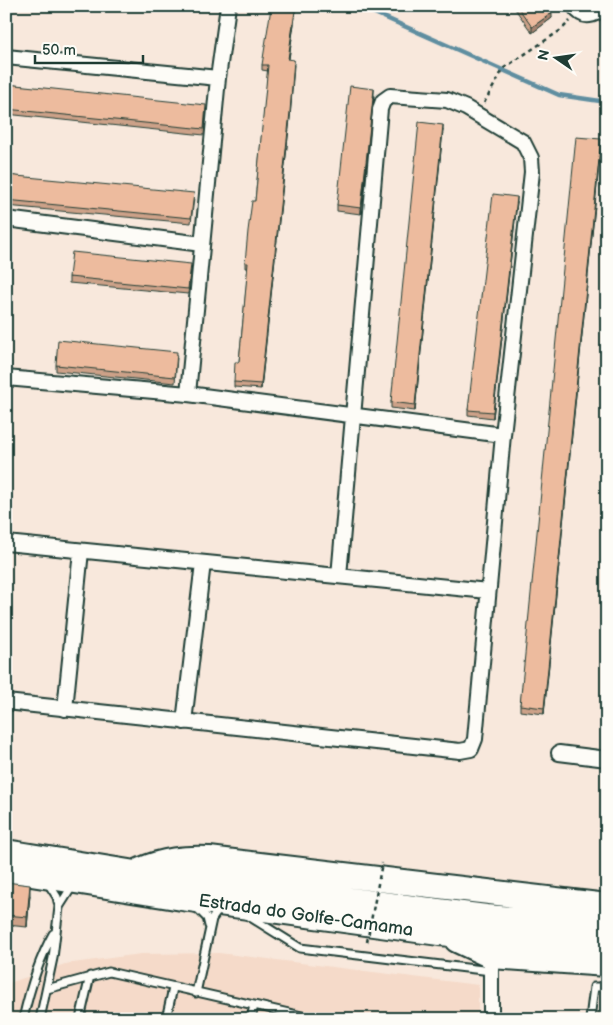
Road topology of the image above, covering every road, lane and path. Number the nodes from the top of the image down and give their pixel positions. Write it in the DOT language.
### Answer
graph roads {
  1 [pos="228,6"];
  2 [pos="607,7"];
  3 [pos="572,13"];
  4 [pos="6,57"];
  5 [pos="218,78"];
  6 [pos="476,115"];
  7 [pos="6,220"];
  8 [pos="202,244"];
  9 [pos="6,378"];
  10 [pos="188,394"];
  11 [pos="353,415"];
  12 [pos="502,435"];
  13 [pos="6,542"];
  14 [pos="81,551"];
  15 [pos="203,563"];
  16 [pos="338,576"];
  17 [pos="488,591"];
  18 [pos="6,702"];
  19 [pos="65,709"];
  20 [pos="184,722"];
  21 [pos="559,752"];
  22 [pos="607,759"];
  23 [pos="6,852"];
  24 [pos="382,863"];
  25 [pos="6,870"];
  26 [pos="135,873"];
  27 [pos="38,875"];
  28 [pos="91,883"];
  29 [pos="182,898"];
  30 [pos="229,904"];
  31 [pos="607,906"];
  32 [pos="59,907"];
  33 [pos="210,926"];
  34 [pos="607,926"];
  35 [pos="54,931"];
  36 [pos="439,933"];
  37 [pos="367,942"];
  38 [pos="607,946"];
  39 [pos="491,963"];
  40 [pos="607,964"];
  41 [pos="90,976"];
  42 [pos="607,987"];
  43 [pos="173,988"];
  44 [pos="47,989"];
  45 [pos="196,993"];
  46 [pos="254,1005"];
  47 [pos="23,1019"];
  48 [pos="40,1019"];
  49 [pos="80,1019"];
  50 [pos="166,1019"];
  51 [pos="250,1019"];
  52 [pos="315,1019"];
  53 [pos="491,1019"];
  54 [pos="590,1019"];
  1 -- 5 [label="street"];
  2 -- 3 [label="street"];
  3 -- 6 [label="path"];
  4 -- 5 [label="street"];
  5 -- 8 [label="street"];
  6 -- 11 [label="street"];
  6 -- 12 [label="street"];
  7 -- 8 [label="street"];
  8 -- 10 [label="street"];
  9 -- 10 [label="street"];
  10 -- 11 [label="street"];
  11 -- 12 [label="street"];
  11 -- 16 [label="street"];
  12 -- 17 [label="street"];
  13 -- 14 [label="street"];
  14 -- 15 [label="street"];
  14 -- 19 [label="street"];
  15 -- 16 [label="street"];
  15 -- 20 [label="street"];
  16 -- 17 [label="street"];
  17 -- 20 [label="street"];
  18 -- 19 [label="street"];
  19 -- 20 [label="street"];
  21 -- 22 [label="street"];
  23 -- 26 [label="highway, Estrada do Golfe-Camama"];
  24 -- 37 [label="path, bridge"];
  25 -- 27 [label="highway, Estrada do Golfe-Camama"];
  26 -- 31 [label="highway"];
  26 -- 34 [label="highway, Estrada do Golfe-Camama"];
  27 -- 28 [label="highway, Estrada do Golfe-Camama"];
  27 -- 32 [label="lane"];
  28 -- 29 [label="highway, Estrada do Golfe-Camama"];
  28 -- 32 [label="lane"];
  29 -- 30 [label="highway, Estrada do Golfe-Camama"];
  29 -- 33 [label="lane"];
  30 -- 33 [label="lane"];
  30 -- 36 [label="highway, Estrada do Golfe-Camama"];
  30 -- 39 [label="lane"];
  32 -- 35 [label="lane"];
  33 -- 45 [label="lane"];
  35 -- 44 [label="lane"];
  35 -- 47 [label="lane"];
  36 -- 38 [label="highway, Estrada do Golfe-Camama"];
  36 -- 39 [label="highway"];
  39 -- 40 [label="highway"];
  39 -- 53 [label="street"];
  41 -- 43 [label="lane"];
  41 -- 44 [label="lane"];
  41 -- 49 [label="lane"];
  42 -- 54 [label="lane"];
  43 -- 45 [label="lane"];
  43 -- 50 [label="lane"];
  44 -- 48 [label="lane"];
  45 -- 46 [label="lane"];
  46 -- 51 [label="lane"];
  46 -- 52 [label="lane"];
}
